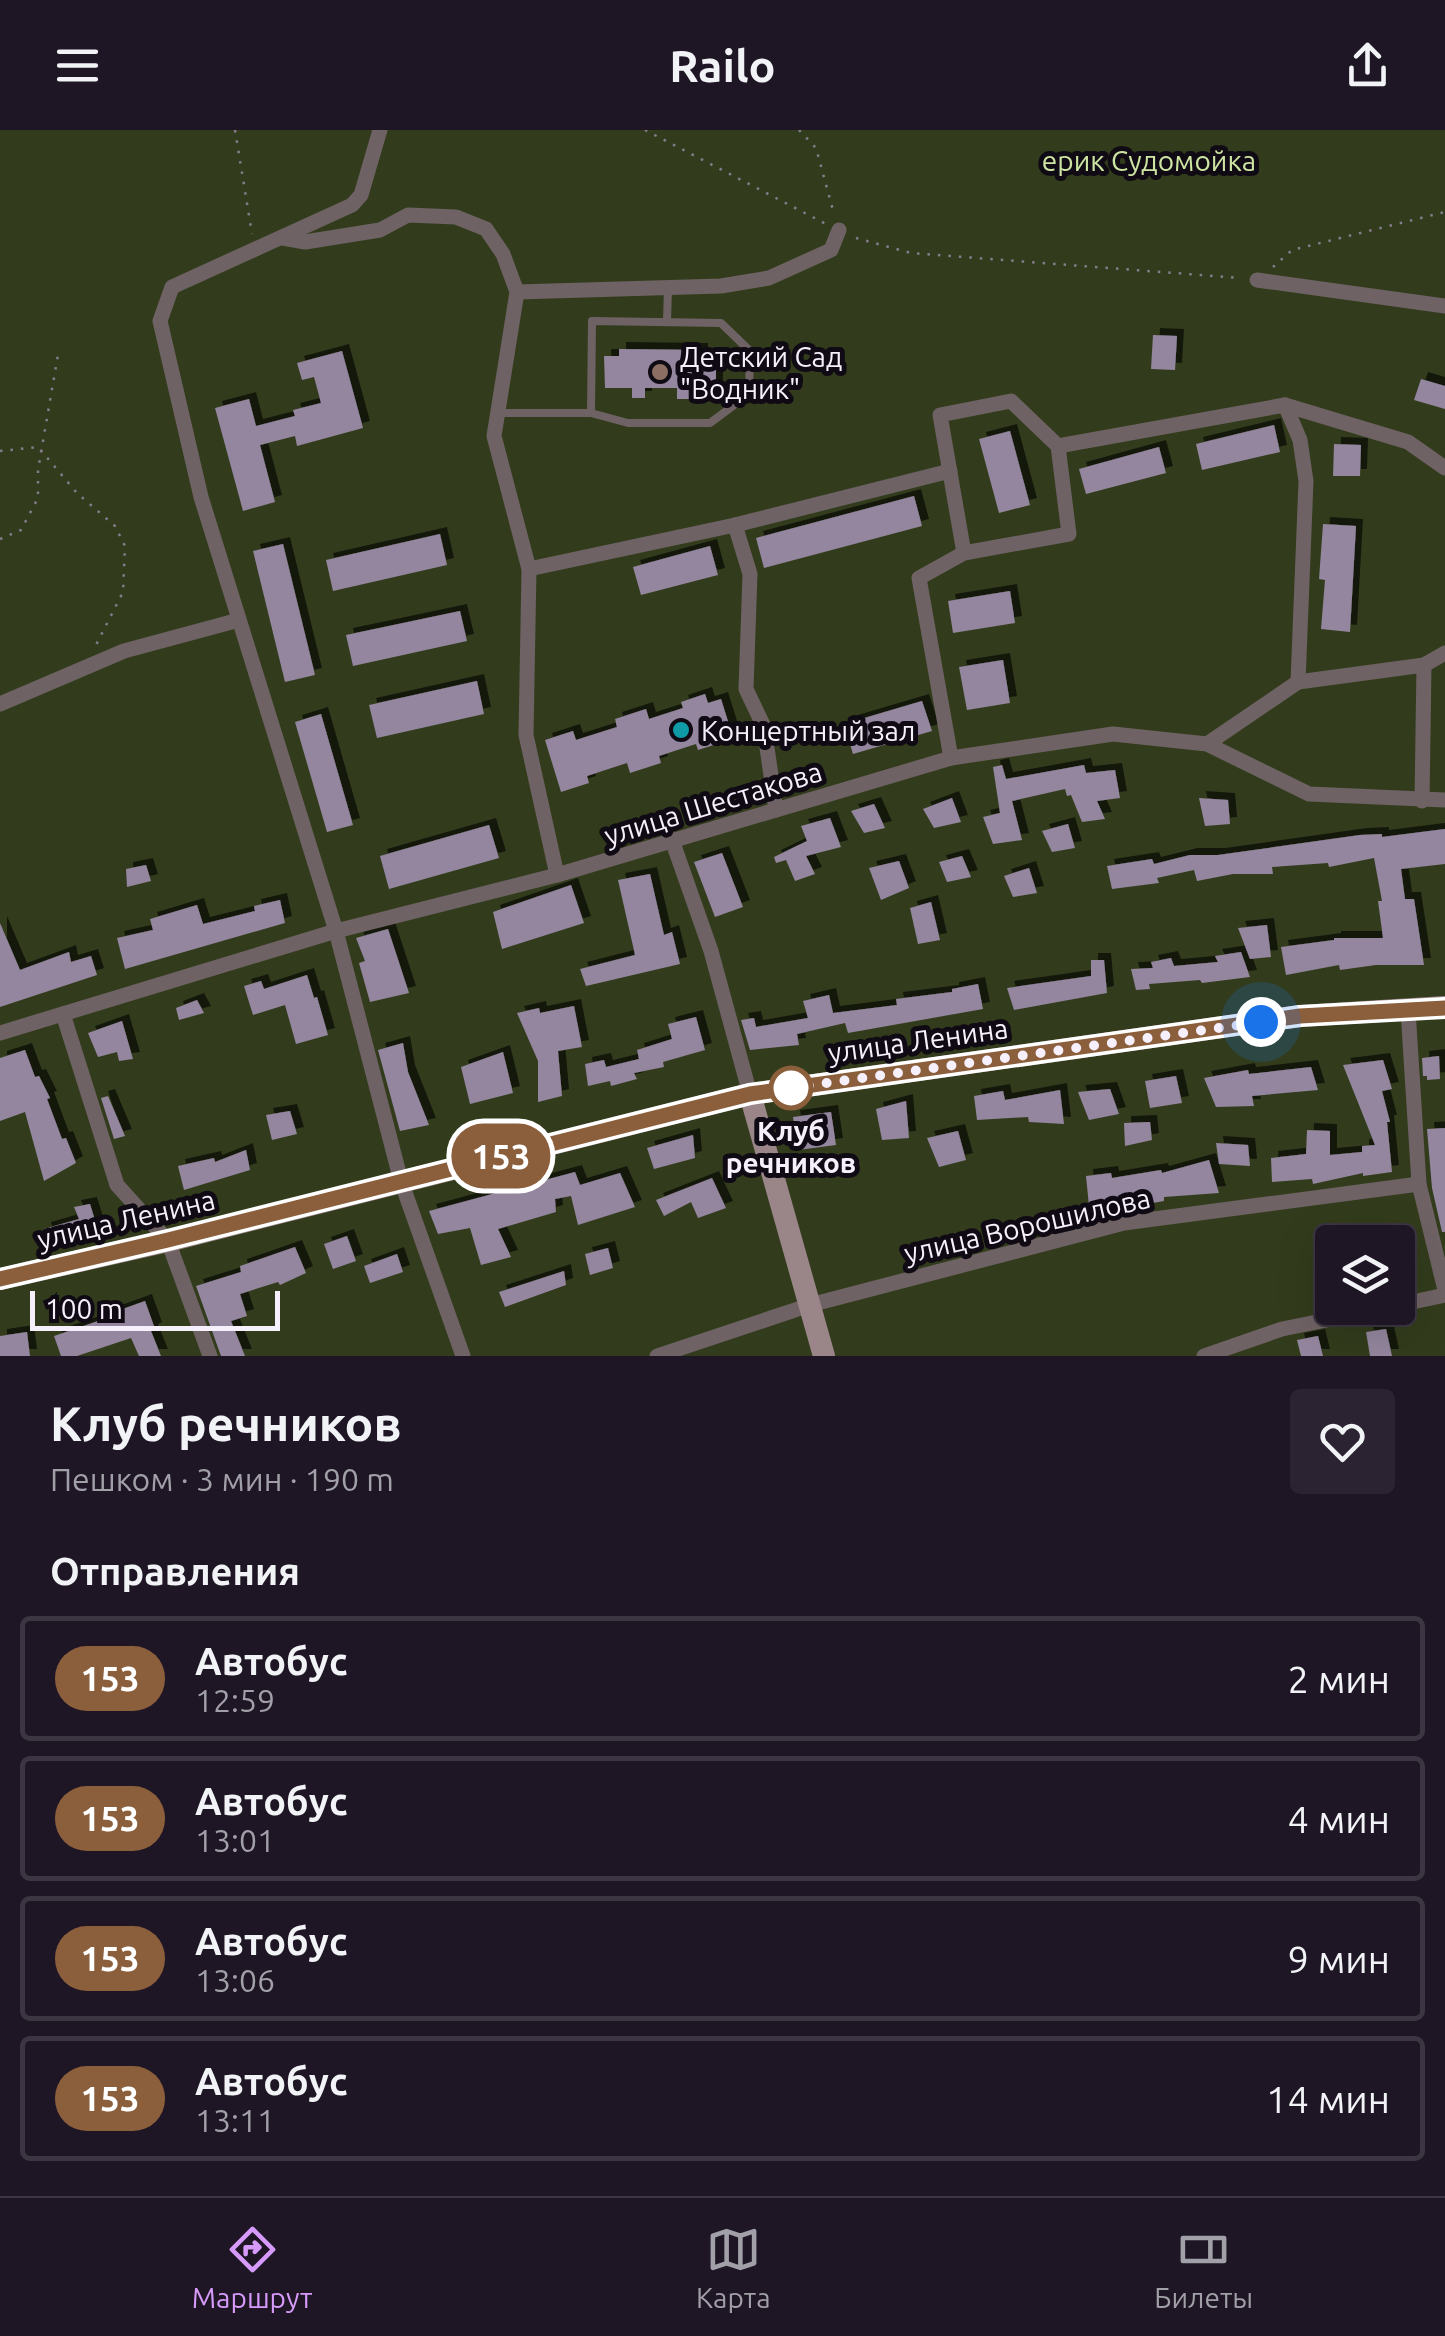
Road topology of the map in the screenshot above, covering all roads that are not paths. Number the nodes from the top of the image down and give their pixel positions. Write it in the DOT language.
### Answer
graph roads {
  1 [pos="380,130"];
  2 [pos="839,230"];
  3 [pos="283,238"];
  4 [pos="1257,280"];
  5 [pos="668,287"];
  6 [pos="518,292"];
  7 [pos="1445,306"];
  8 [pos="667,322"];
  9 [pos="1285,405"];
  10 [pos="500,413"];
  11 [pos="591,413"];
  12 [pos="1058,446"];
  13 [pos="1445,468"];
  14 [pos="950,471"];
  15 [pos="735,525"];
  16 [pos="964,553"];
  17 [pos="530,568"];
  18 [pos="239,620"];
  19 [pos="1445,653"];
  20 [pos="1424,665"];
  21 [pos="1298,682"];
  22 [pos="0,704"];
  23 [pos="1206,744"];
  24 [pos="951,758"];
  25 [pos="1445,800"];
  26 [pos="1422,801"];
  27 [pos="776,810"];
  28 [pos="672,840"];
  29 [pos="556,875"];
  30 [pos="336,931"];
  31 [pos="1445,1008"];
  32 [pos="1408,1010"];
  33 [pos="63,1014"];
  34 [pos="0,1033"];
  35 [pos="750,1094"];
  36 [pos="402,1181"];
  37 [pos="1418,1184"];
  38 [pos="168,1240"];
  39 [pos="0,1279"];
  40 [pos="1445,1292"];
  41 [pos="1415,1300"];
  42 [pos="810,1305"];
  43 [pos="1315,1323"];
  44 [pos="210,1356"];
  45 [pos="462,1356"];
  46 [pos="657,1356"];
  47 [pos="824,1356"];
  48 [pos="1204,1356"];
  1 -- 3 [label="street"];
  2 -- 5 [label="street"];
  3 -- 6 [label="street"];
  3 -- 18 [label="street"];
  4 -- 7 [label="street"];
  5 -- 6 [label="street"];
  5 -- 8 [label="lane"];
  6 -- 10 [label="street"];
  8 -- 11 [label="lane"];
  8 -- 11 [label="lane"];
  9 -- 12 [label="street"];
  9 -- 13 [label="street"];
  9 -- 21 [label="street"];
  10 -- 11 [label="lane"];
  10 -- 17 [label="street"];
  12 -- 14 [label="street"];
  12 -- 16 [label="street"];
  14 -- 15 [label="street"];
  14 -- 16 [label="street"];
  15 -- 17 [label="street"];
  15 -- 27 [label="street"];
  16 -- 24 [label="street"];
  17 -- 29 [label="street"];
  18 -- 22 [label="street"];
  18 -- 30 [label="street"];
  19 -- 20 [label="street"];
  20 -- 21 [label="street"];
  20 -- 26 [label="street"];
  21 -- 23 [label="street"];
  23 -- 24 [label="street, улица Шестакова"];
  23 -- 26 [label="street, улица Шестакова"];
  24 -- 27 [label="street, улица Шестакова"];
  25 -- 26 [label="street, улица Шестакова"];
  27 -- 28 [label="street, улица Шестакова"];
  28 -- 29 [label="street, улица Шестакова"];
  28 -- 35 [label="street"];
  29 -- 30 [label="street, улица Шестакова"];
  30 -- 33 [label="street, улица Шестакова"];
  30 -- 36 [label="street"];
  31 -- 32 [label="street, улица Ленина"];
  32 -- 35 [label="street, улица Ленина"];
  32 -- 37 [label="street"];
  33 -- 34 [label="street, улица Шестакова"];
  33 -- 38 [label="street"];
  35 -- 36 [label="street, улица Ленина"];
  35 -- 42 [label="street"];
  36 -- 38 [label="street, улица Ленина"];
  36 -- 45 [label="street"];
  37 -- 40 [label="street"];
  37 -- 42 [label="street, улица Ворошилова"];
  38 -- 39 [label="street, улица Ленина"];
  38 -- 44 [label="street"];
  40 -- 41 [label="street"];
  42 -- 46 [label="street, улица Ворошилова"];
  42 -- 47 [label="street"];
  43 -- 48 [label="street"];
}
